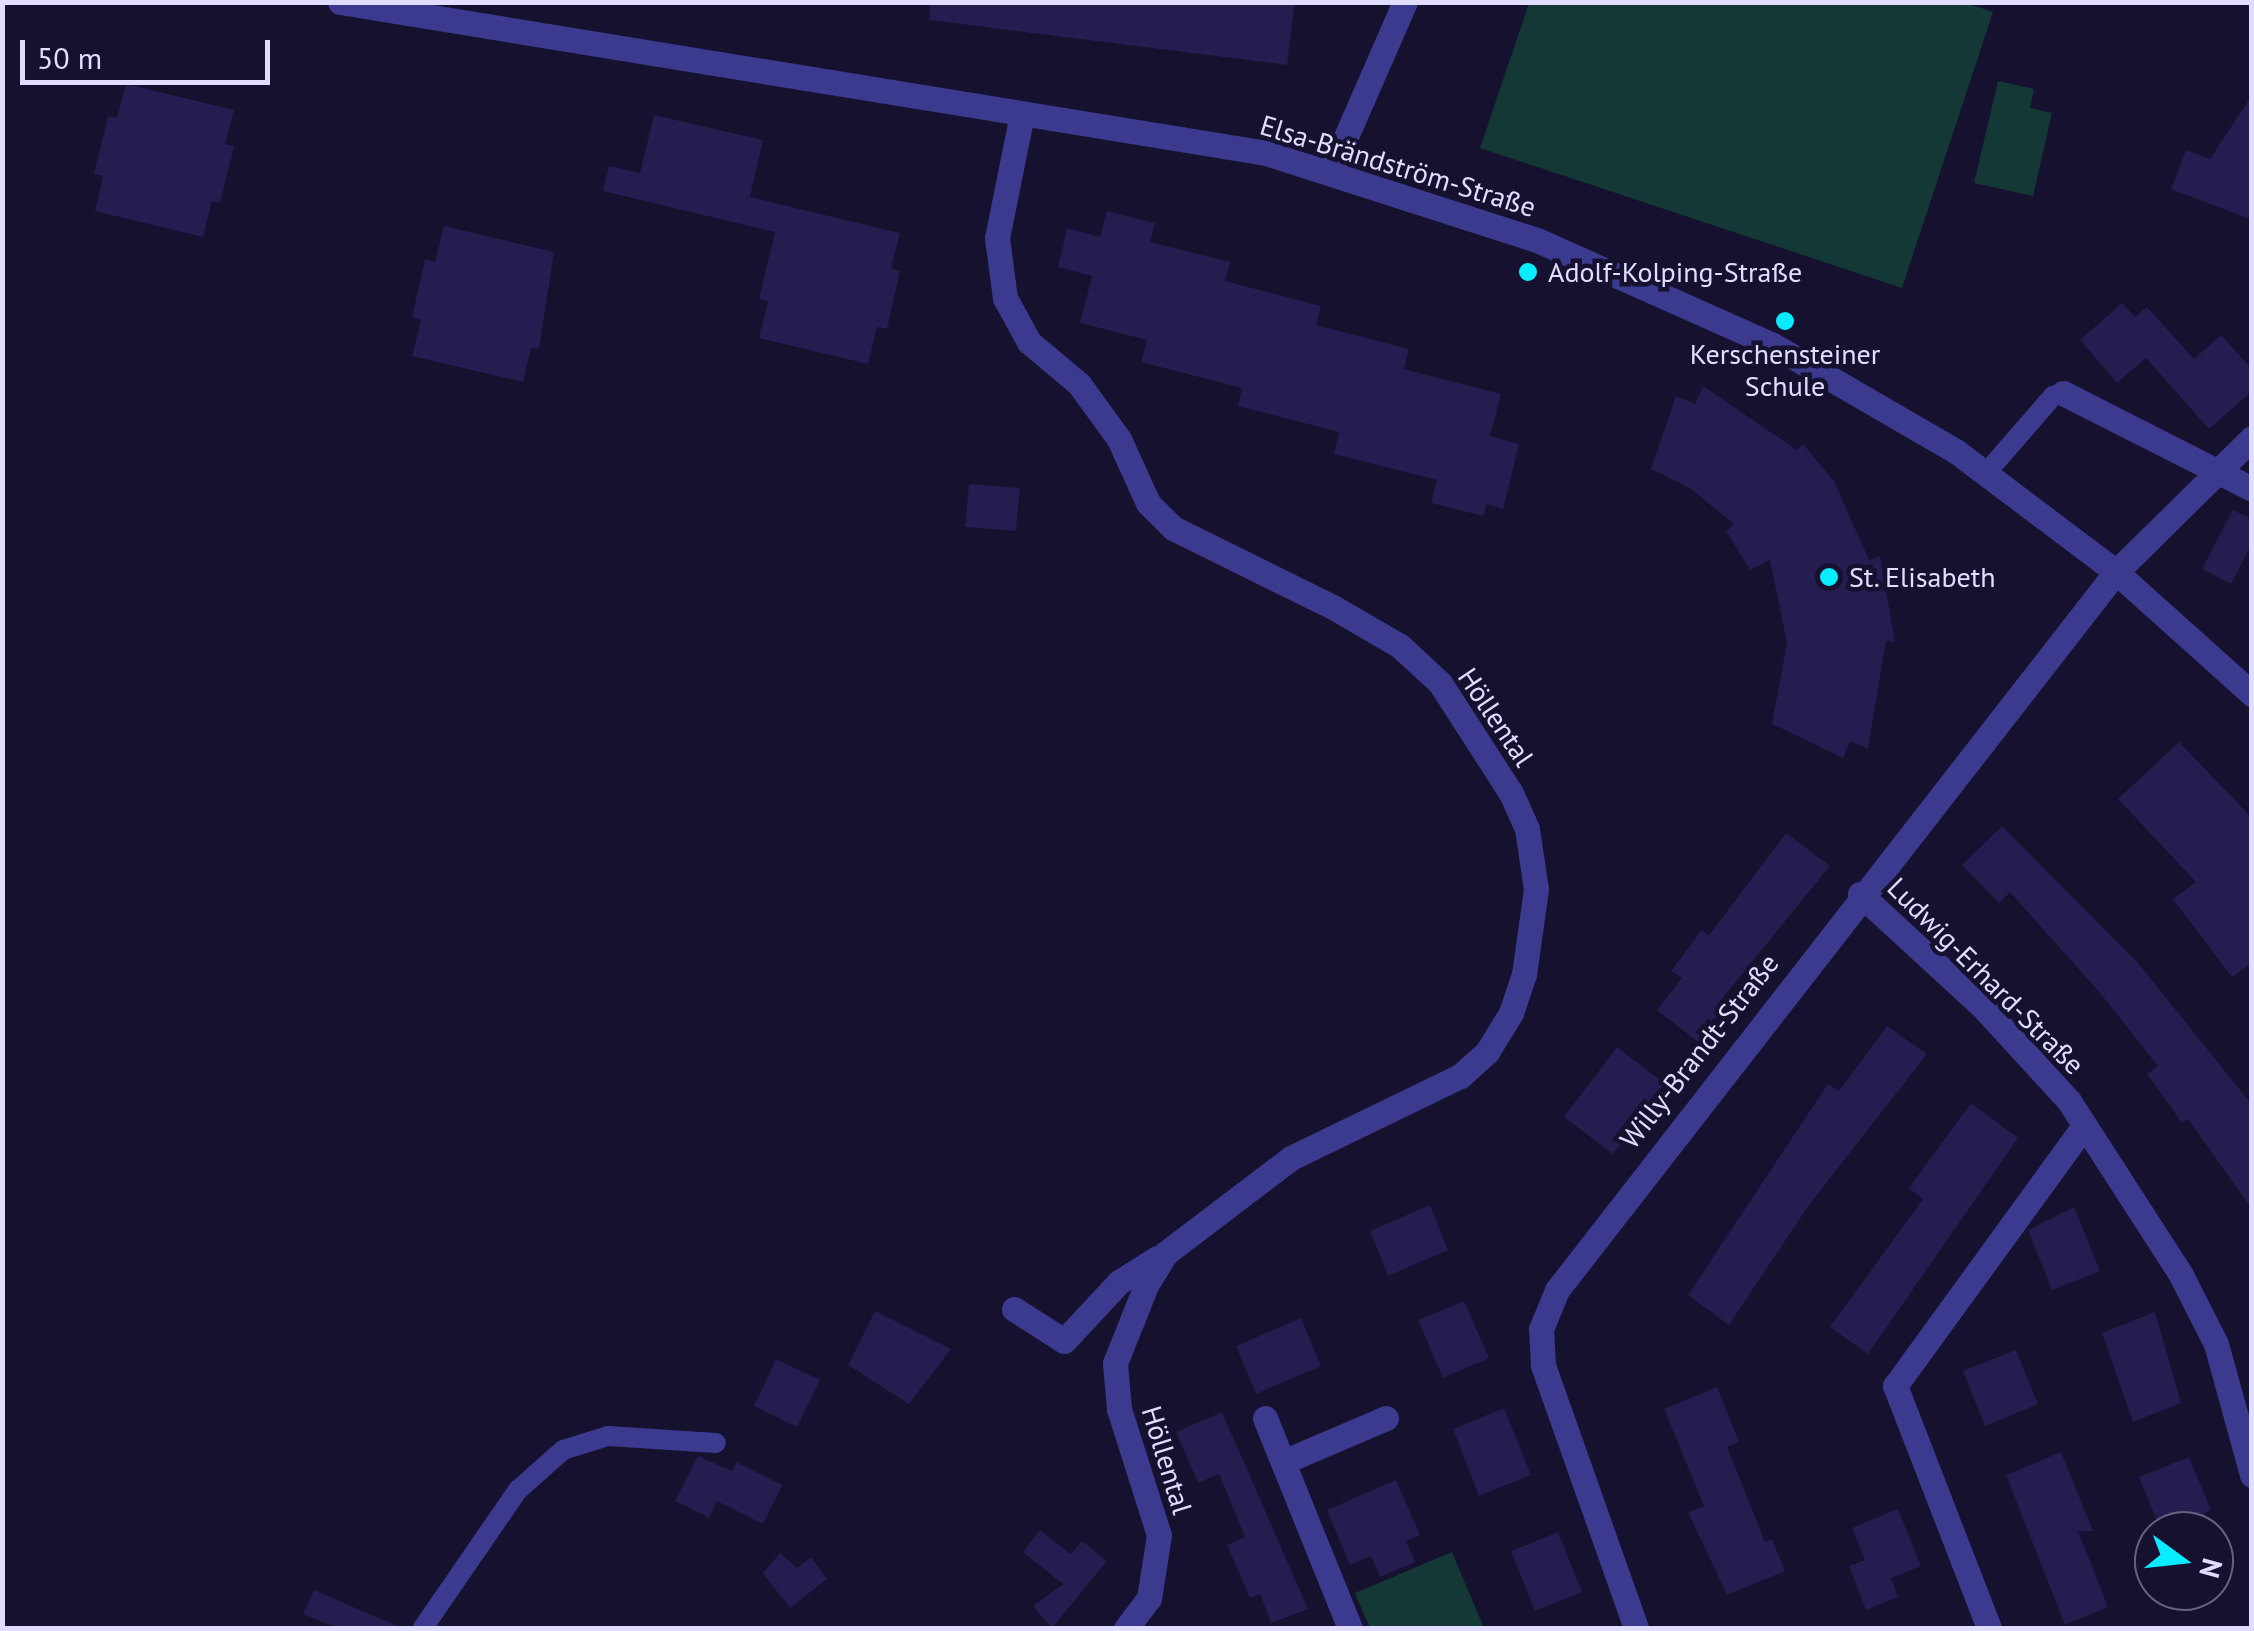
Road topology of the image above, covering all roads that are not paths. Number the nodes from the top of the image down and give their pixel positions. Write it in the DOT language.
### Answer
graph roads {
  1 [pos="340,2"];
  2 [pos="1405,2"];
  3 [pos="1022,114"];
  4 [pos="1331,171"];
  5 [pos="2063,393"];
  6 [pos="2252,438"];
  7 [pos="2217,470"];
  8 [pos="1987,472"];
  9 [pos="2252,489"];
  10 [pos="2116,572"];
  11 [pos="2252,694"];
  12 [pos="1860,894"];
  13 [pos="2083,1128"];
  14 [pos="1166,1253"];
  15 [pos="1014,1309"];
  16 [pos="1265,1418"];
  17 [pos="1386,1418"];
  18 [pos="716,1443"];
  19 [pos="1283,1462"];
  20 [pos="2252,1475"];
  21 [pos="1631,1627"];
  22 [pos="423,1628"];
  23 [pos="1126,1628"];
  24 [pos="1350,1628"];
  25 [pos="1988,1628"];
  1 -- 3 [label="street, Elsa-Brändström-Straße"];
  2 -- 4 [label="street"];
  3 -- 4 [label="street, Elsa-Brändström-Straße"];
  3 -- 14 [label="street, Höllental"];
  4 -- 8 [label="street, Elsa-Brändström-Straße"];
  5 -- 7 [label="street"];
  5 -- 8 [label="lane"];
  6 -- 7 [label="street, Willy-Brandt-Straße"];
  7 -- 9 [label="street"];
  7 -- 10 [label="street, Willy-Brandt-Straße"];
  8 -- 10 [label="street, Elsa-Brändström-Straße"];
  10 -- 11 [label="street, Elsa-Brändström-Straße"];
  10 -- 12 [label="street, Willy-Brandt-Straße"];
  12 -- 13 [label="street, Ludwig-Erhard-Straße"];
  12 -- 21 [label="street, Willy-Brandt-Straße"];
  13 -- 20 [label="street, Ludwig-Erhard-Straße"];
  13 -- 25 [label="street"];
  14 -- 15 [label="street, Höllental"];
  14 -- 23 [label="street, Höllental"];
  16 -- 19 [label="street"];
  17 -- 19 [label="street"];
  18 -- 22 [label="lane"];
  19 -- 24 [label="street"];
}
